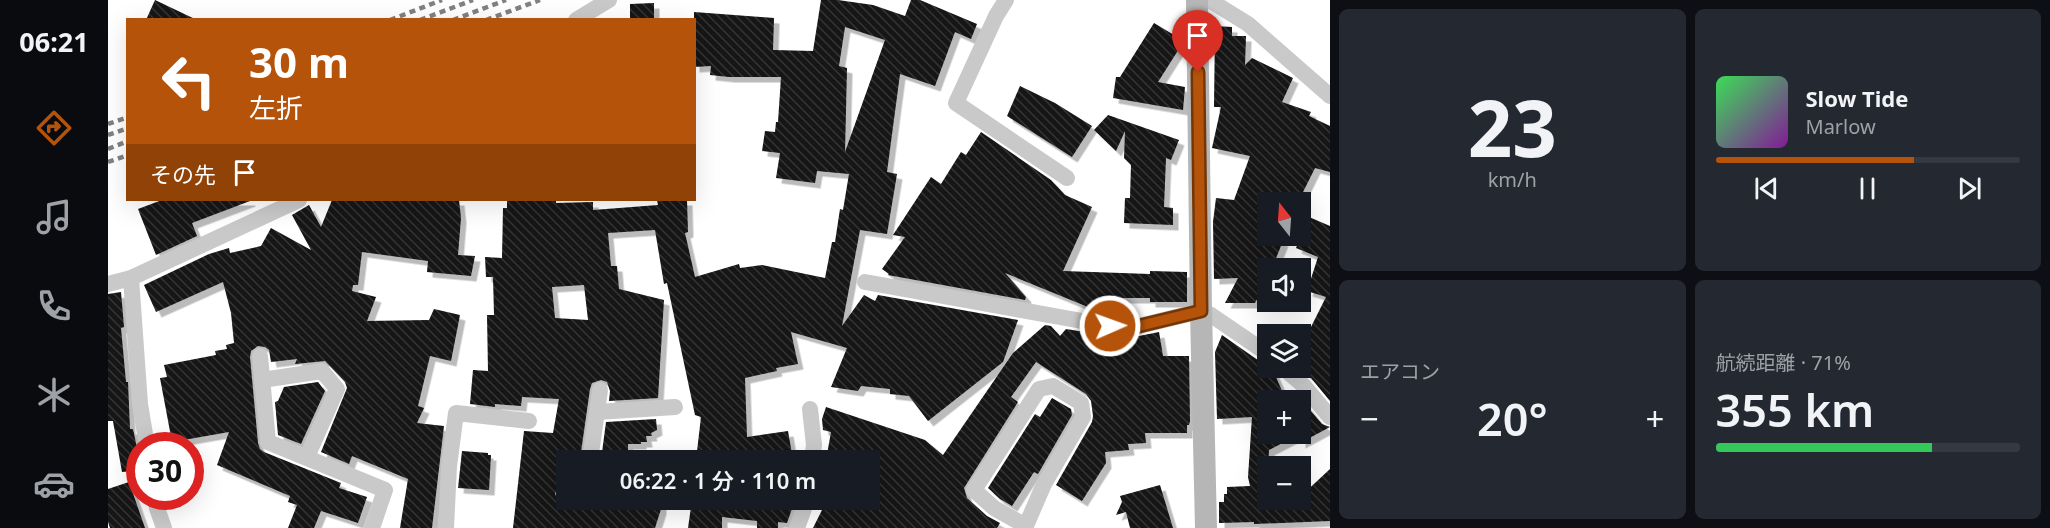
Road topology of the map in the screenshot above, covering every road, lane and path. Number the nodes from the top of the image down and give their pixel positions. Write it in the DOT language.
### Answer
graph roads {
  1 [pos="609,0"];
  2 [pos="1006,0"];
  3 [pos="1197,0"];
  4 [pos="1209,0"];
  5 [pos="579,18"];
  6 [pos="1330,96"];
  7 [pos="1067,178"];
  8 [pos="297,201"];
  9 [pos="131,278"];
  10 [pos="865,282"];
  11 [pos="108,284"];
  12 [pos="1201,311"];
  13 [pos="1257,346"];
  14 [pos="260,356"];
  15 [pos="1295,378"];
  16 [pos="262,380"];
  17 [pos="600,390"];
  18 [pos="675,407"];
  19 [pos="810,409"];
  20 [pos="597,412"];
  21 [pos="1330,417"];
  22 [pos="529,421"];
  23 [pos="145,432"];
  24 [pos="591,450"];
  25 [pos="813,450"];
  26 [pos="307,457"];
  27 [pos="158,510"];
  28 [pos="803,510"];
  29 [pos="1025,527"];
  30 [pos="164,528"];
  31 [pos="372,528"];
  32 [pos="447,528"];
  33 [pos="797,528"];
  34 [pos="1206,528"];
  1 -- 5 [label="street"];
  2 -- 7 [label="street"];
  3 -- 12 [label="street"];
  4 -- 6 [label="street"];
  8 -- 9 [label="street"];
  9 -- 11 [label="street"];
  9 -- 23 [label="street"];
  10 -- 12 [label="street"];
  12 -- 13 [label="street"];
  12 -- 34 [label="street"];
  14 -- 16 [label="street"];
  15 -- 21 [label="street"];
  16 -- 26 [label="street"];
  16 -- 26 [label="street"];
  17 -- 20 [label="street"];
  18 -- 20 [label="street"];
  19 -- 25 [label="street"];
  20 -- 24 [label="street"];
  22 -- 32 [label="street"];
  26 -- 31 [label="street"];
  27 -- 30 [label="street"];
  28 -- 33 [label="street"];
  29 -- 29 [label="street"];
}
